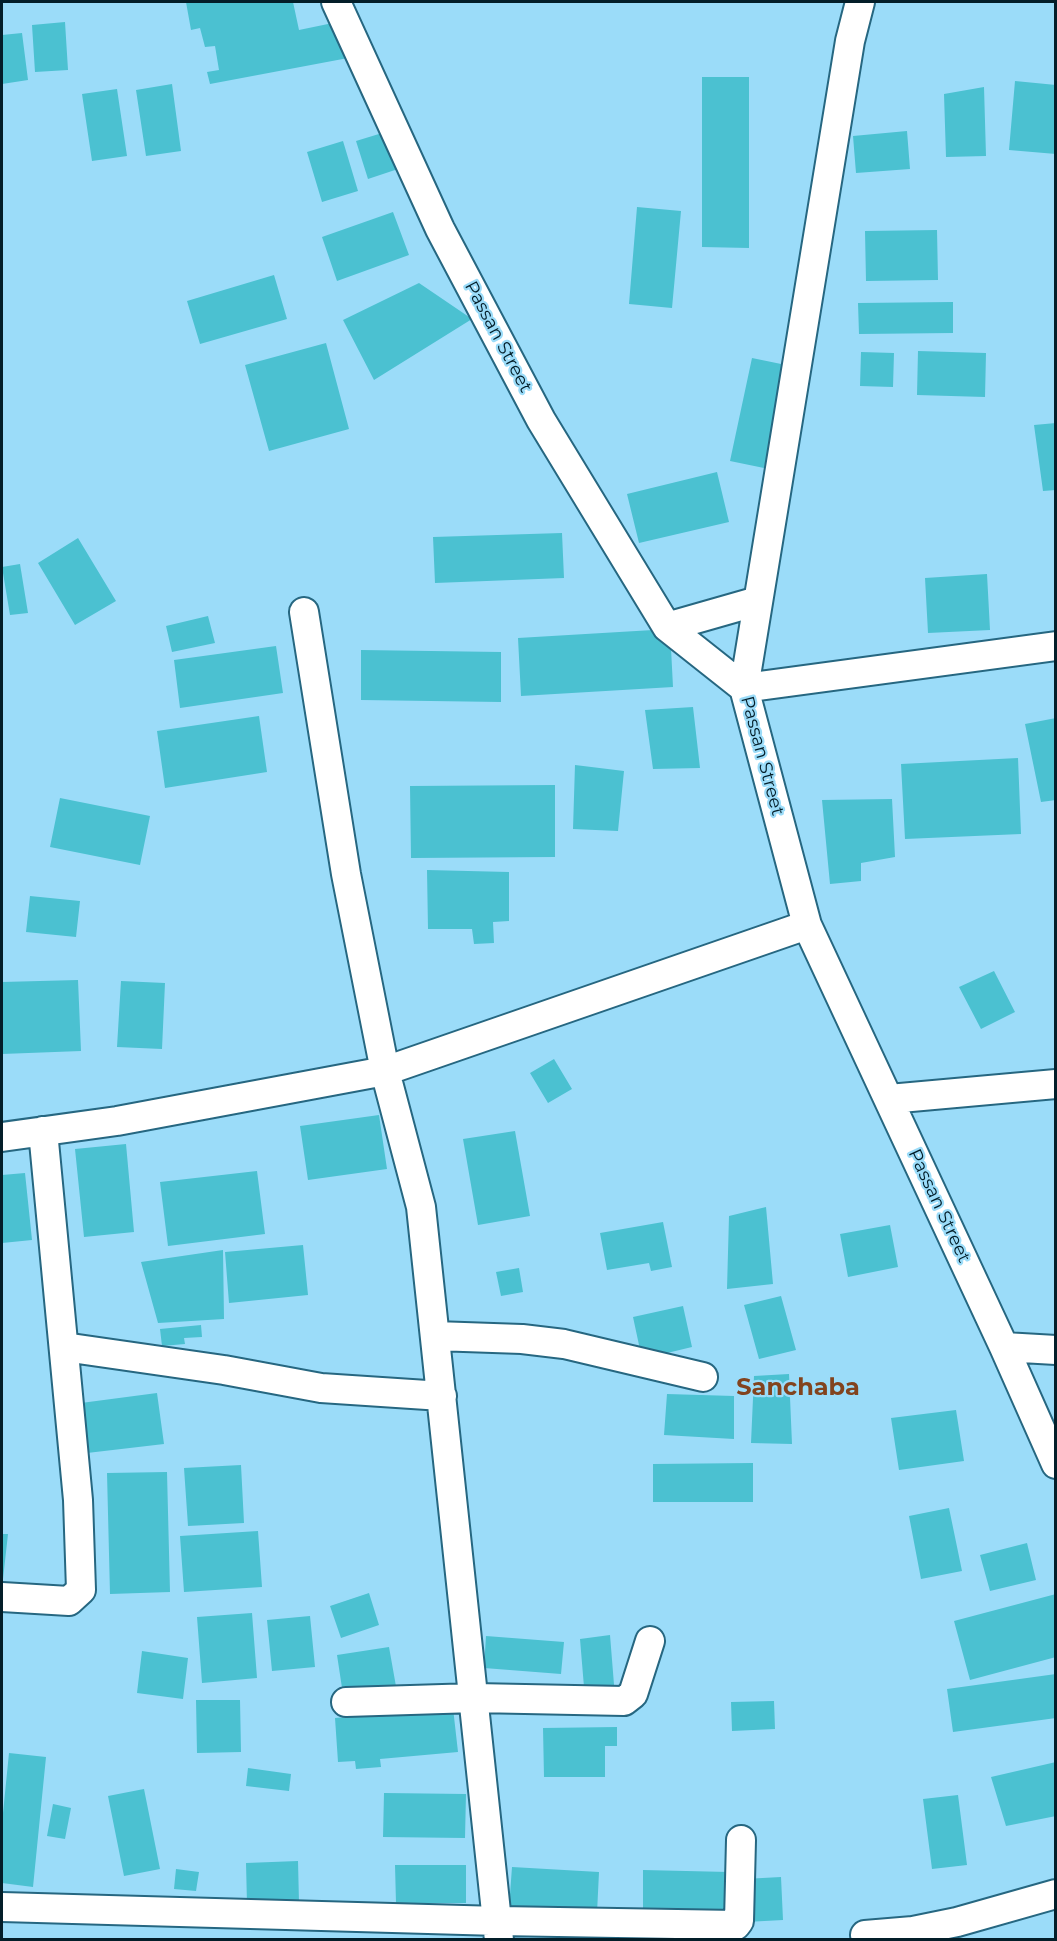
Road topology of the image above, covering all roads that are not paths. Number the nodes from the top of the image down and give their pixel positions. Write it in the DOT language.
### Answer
graph roads {
  1 [pos="336,2"];
  2 [pos="860,2"];
  3 [pos="758,601"];
  4 [pos="304,612"];
  5 [pos="667,627"];
  6 [pos="1056,646"];
  7 [pos="744,688"];
  8 [pos="807,925"];
  9 [pos="385,1071"];
  10 [pos="1056,1084"];
  11 [pos="889,1099"];
  12 [pos="43,1131"];
  13 [pos="2,1137"];
  14 [pos="435,1336"];
  15 [pos="64,1347"];
  16 [pos="1004,1347"];
  17 [pos="1056,1350"];
  18 [pos="703,1377"];
  19 [pos="442,1396"];
  20 [pos="1056,1464"];
  21 [pos="2,1597"];
  22 [pos="650,1641"];
  23 [pos="475,1698"];
  24 [pos="346,1702"];
  25 [pos="741,1840"];
  26 [pos="1056,1894"];
  27 [pos="2,1907"];
  28 [pos="499,1930"];
  29 [pos="865,1935"];
  1 -- 5 [label="street, Passan Street"];
  2 -- 3 [label="street"];
  3 -- 5 [label="street"];
  3 -- 7 [label="street"];
  4 -- 9 [label="street"];
  5 -- 7 [label="street, Passan Street"];
  6 -- 7 [label="street"];
  7 -- 8 [label="street, Passan Street"];
  8 -- 9 [label="street"];
  8 -- 11 [label="street, Passan Street"];
  9 -- 12 [label="street"];
  9 -- 14 [label="street"];
  10 -- 11 [label="street"];
  11 -- 16 [label="street, Passan Street"];
  12 -- 13 [label="street"];
  12 -- 15 [label="street"];
  14 -- 18 [label="street"];
  14 -- 19 [label="street"];
  15 -- 19 [label="street"];
  15 -- 21 [label="street"];
  16 -- 17 [label="street"];
  16 -- 20 [label="street, Passan Street"];
  19 -- 23 [label="street"];
  22 -- 23 [label="street"];
  23 -- 24 [label="street"];
  23 -- 28 [label="street"];
  25 -- 28 [label="street"];
  26 -- 29 [label="street"];
  27 -- 28 [label="street"];
}
